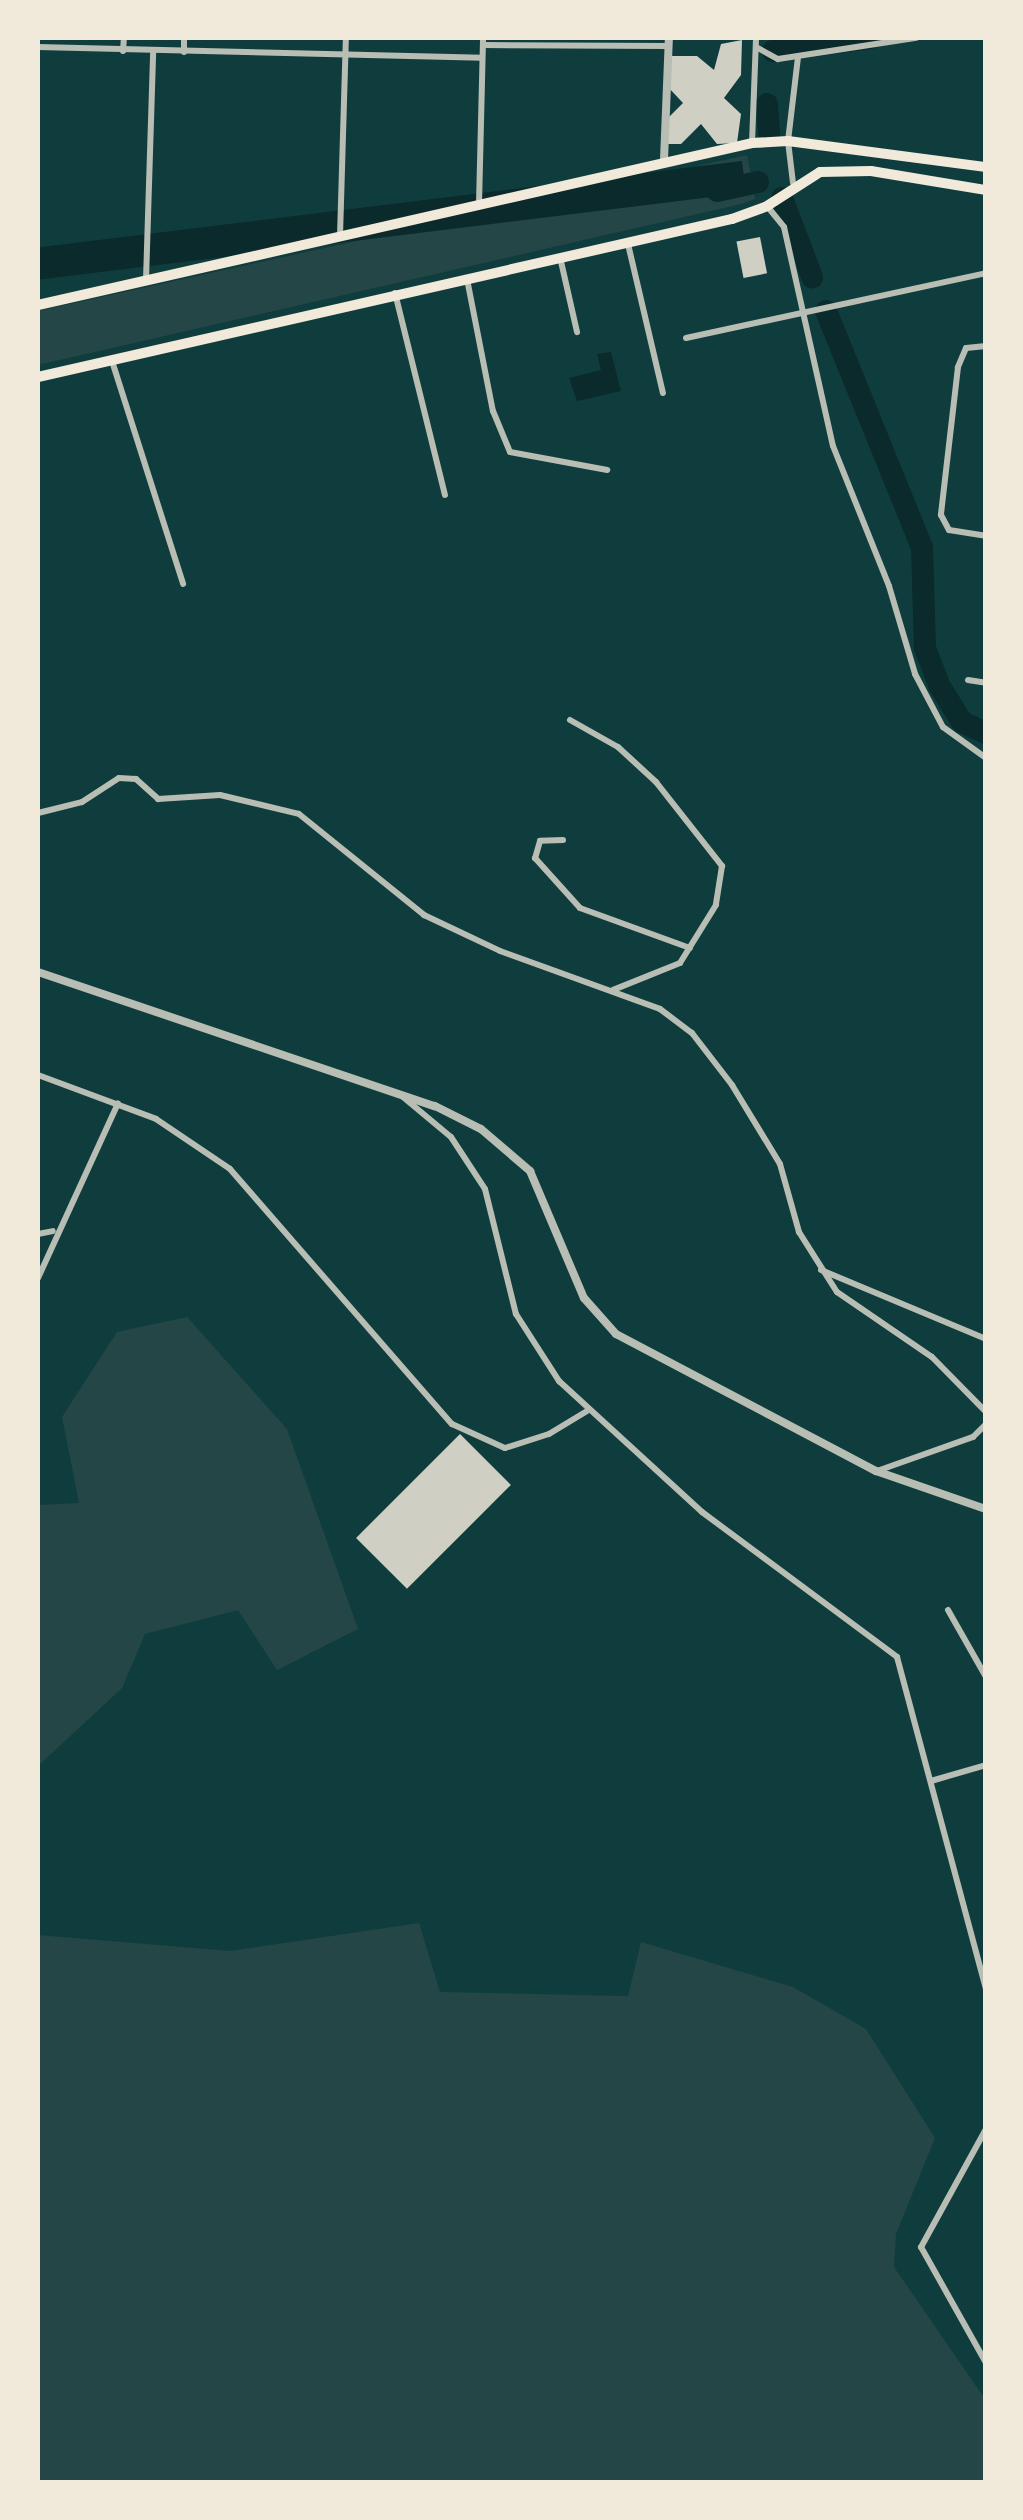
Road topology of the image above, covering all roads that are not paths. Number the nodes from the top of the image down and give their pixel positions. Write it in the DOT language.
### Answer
graph roads {
  1 [pos="124,38"];
  2 [pos="184,38"];
  3 [pos="346,38"];
  4 [pos="756,38"];
  5 [pos="916,38"];
  6 [pos="483,41"];
  7 [pos="669,42"];
  8 [pos="38,47"];
  9 [pos="756,47"];
  10 [pos="123,50"];
  11 [pos="346,51"];
  12 [pos="153,52"];
  13 [pos="184,52"];
  14 [pos="798,57"];
  15 [pos="482,58"];
  16 [pos="788,142"];
  17 [pos="752,143"];
  18 [pos="664,160"];
  19 [pos="986,167"];
  20 [pos="794,183"];
  21 [pos="986,190"];
  22 [pos="479,204"];
  23 [pos="768,206"];
  24 [pos="340,237"];
  25 [pos="628,242"];
  26 [pos="560,257"];
  27 [pos="986,273"];
  28 [pos="466,278"];
  29 [pos="146,282"];
  30 [pos="395,293"];
  31 [pos="38,305"];
  32 [pos="806,313"];
  33 [pos="577,332"];
  34 [pos="686,338"];
  35 [pos="986,346"];
  36 [pos="112,360"];
  37 [pos="38,376"];
  38 [pos="662,393"];
  39 [pos="608,470"];
  40 [pos="445,496"];
  41 [pos="986,536"];
  42 [pos="183,584"];
  43 [pos="968,680"];
  44 [pos="986,684"];
  45 [pos="570,720"];
  46 [pos="986,758"];
  47 [pos="38,813"];
  48 [pos="563,840"];
  49 [pos="690,948"];
  50 [pos="38,972"];
  51 [pos="612,991"];
  52 [pos="38,1075"];
  53 [pos="402,1097"];
  54 [pos="118,1103"];
  55 [pos="54,1231"];
  56 [pos="38,1234"];
  57 [pos="818,1269"];
  58 [pos="38,1278"];
  59 [pos="986,1340"];
  60 [pos="587,1411"];
  61 [pos="986,1412"];
  62 [pos="986,1424"];
  63 [pos="876,1471"];
  64 [pos="986,1508"];
  65 [pos="948,1610"];
  66 [pos="986,1678"];
  67 [pos="986,1765"];
  68 [pos="931,1781"];
  69 [pos="986,1990"];
  70 [pos="986,2129"];
  71 [pos="986,2363"];
  1 -- 10 [label="street"];
  2 -- 13 [label="street"];
  3 -- 11 [label="street"];
  4 -- 9 [label="street"];
  5 -- 14 [label="street"];
  6 -- 7 [label="street"];
  6 -- 15 [label="street"];
  7 -- 18 [label="street"];
  8 -- 10 [label="street"];
  9 -- 14 [label="street"];
  9 -- 17 [label="street"];
  10 -- 12 [label="street"];
  11 -- 13 [label="street"];
  11 -- 15 [label="street"];
  11 -- 24 [label="street"];
  12 -- 13 [label="street"];
  12 -- 29 [label="street"];
  14 -- 16 [label="street"];
  15 -- 22 [label="street"];
  16 -- 17 [label="main road"];
  16 -- 19 [label="main road"];
  16 -- 20 [label="street"];
  17 -- 18 [label="main road"];
  18 -- 22 [label="main road"];
  20 -- 21 [label="main road"];
  20 -- 23 [label="main road"];
  22 -- 24 [label="main road"];
  23 -- 25 [label="main road"];
  23 -- 32 [label="street"];
  24 -- 29 [label="main road"];
  25 -- 26 [label="main road"];
  25 -- 38 [label="street"];
  26 -- 28 [label="main road"];
  26 -- 33 [label="street"];
  27 -- 32 [label="street"];
  28 -- 30 [label="main road"];
  28 -- 39 [label="street"];
  29 -- 31 [label="main road"];
  30 -- 36 [label="main road"];
  30 -- 40 [label="street"];
  32 -- 34 [label="street"];
  32 -- 46 [label="street"];
  35 -- 41 [label="street"];
  36 -- 37 [label="main road"];
  36 -- 42 [label="street"];
  43 -- 44 [label="street"];
  45 -- 49 [label="street"];
  47 -- 51 [label="street"];
  48 -- 49 [label="street"];
  49 -- 51 [label="street"];
  50 -- 53 [label="street"];
  51 -- 57 [label="street"];
  52 -- 54 [label="street"];
  53 -- 60 [label="street"];
  53 -- 63 [label="street"];
  54 -- 55 [label="street"];
  54 -- 60 [label="street"];
  55 -- 56 [label="street"];
  55 -- 58 [label="street"];
  57 -- 59 [label="street"];
  57 -- 61 [label="street"];
  60 -- 68 [label="street"];
  62 -- 63 [label="street"];
  63 -- 64 [label="street"];
  65 -- 66 [label="street"];
  67 -- 68 [label="street"];
  68 -- 69 [label="street"];
  70 -- 71 [label="street"];
}
